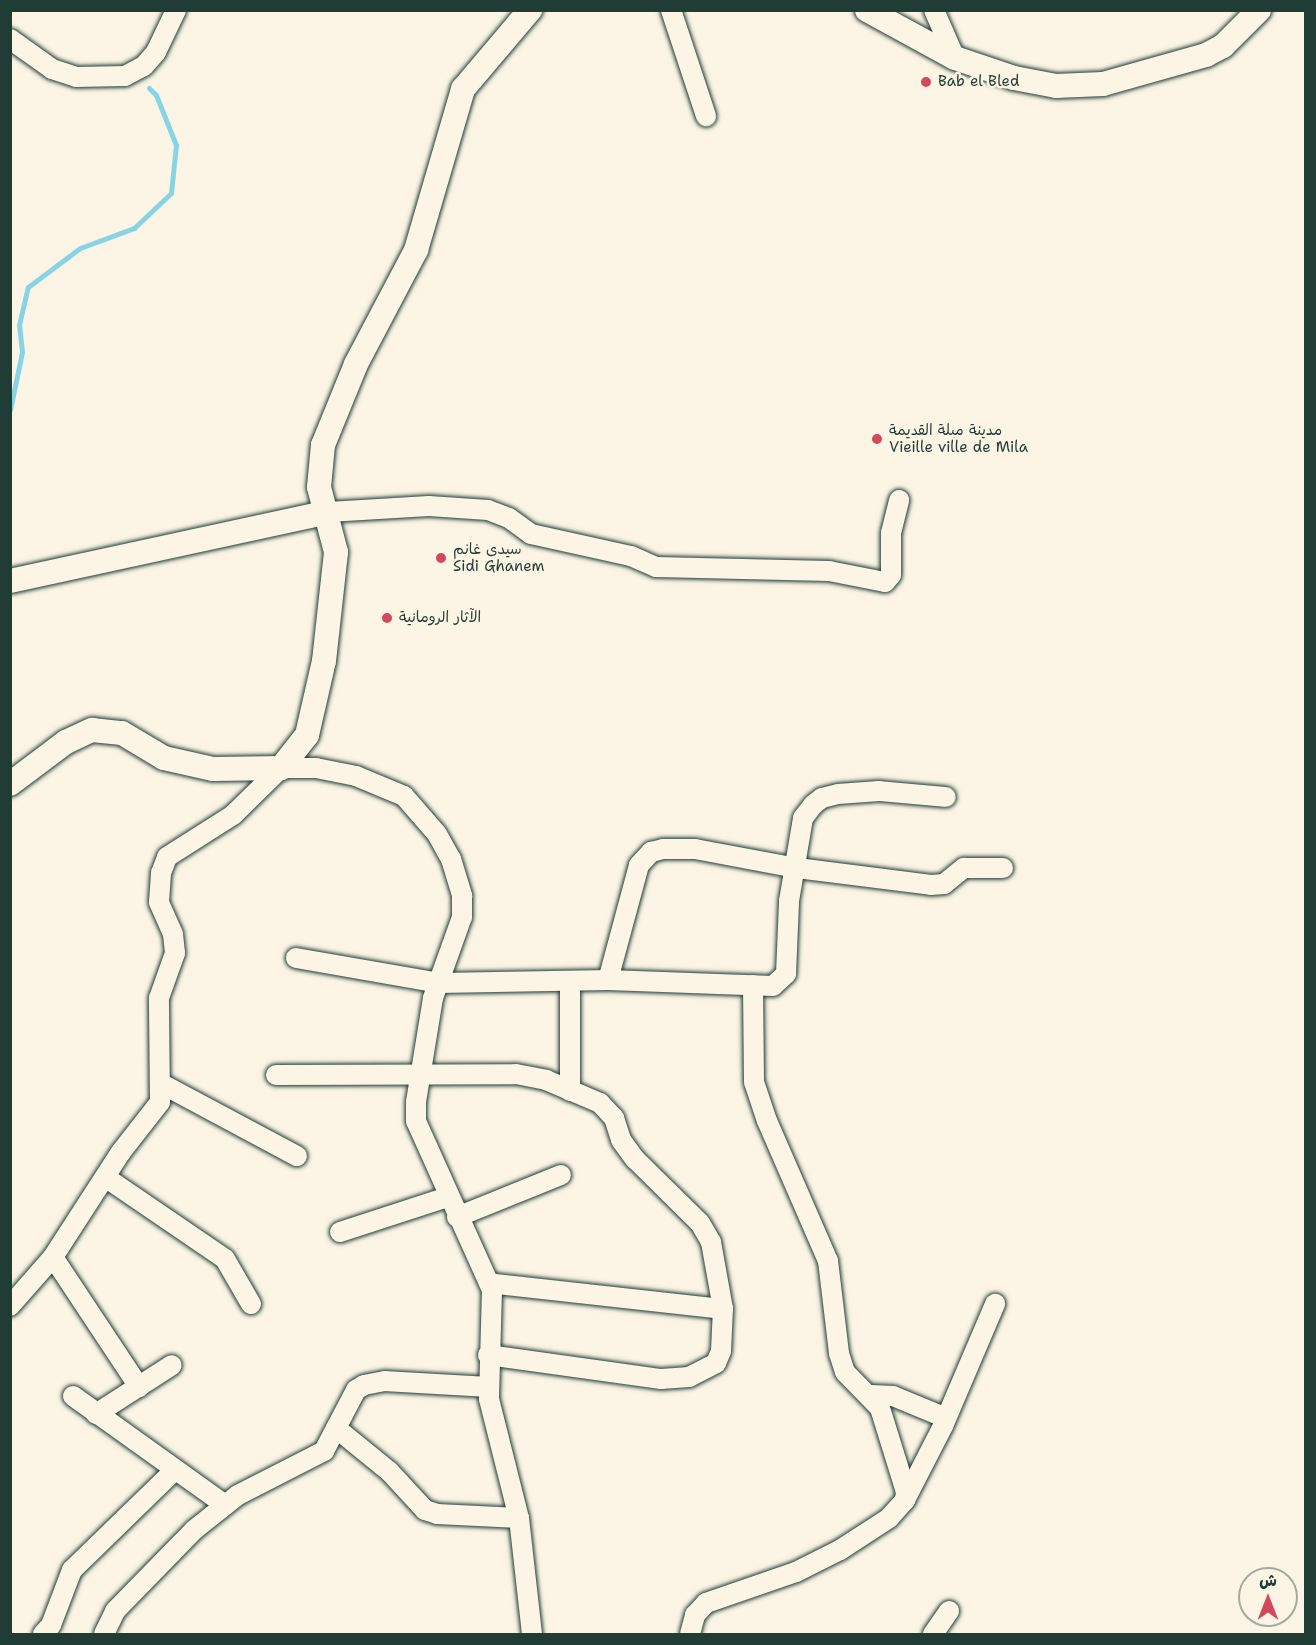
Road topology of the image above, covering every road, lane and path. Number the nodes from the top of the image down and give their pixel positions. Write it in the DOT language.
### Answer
graph roads {
  1 [pos="176,10"];
  2 [pos="530,10"];
  3 [pos="671,10"];
  4 [pos="934,10"];
  5 [pos="1259,10"];
  6 [pos="875,13"];
  7 [pos="10,39"];
  8 [pos="955,58"];
  9 [pos="706,116"];
  10 [pos="900,500"];
  11 [pos="328,512"];
  12 [pos="10,581"];
  13 [pos="281,768"];
  14 [pos="10,784"];
  15 [pos="946,797"];
  16 [pos="797,868"];
  17 [pos="1003,868"];
  18 [pos="296,958"];
  19 [pos="608,980"];
  20 [pos="439,983"];
  21 [pos="570,983"];
  22 [pos="753,985"];
  23 [pos="420,1073"];
  24 [pos="276,1075"];
  25 [pos="162,1084"];
  26 [pos="570,1091"];
  27 [pos="297,1156"];
  28 [pos="561,1175"];
  29 [pos="105,1177"];
  30 [pos="448,1197"];
  31 [pos="457,1217"];
  32 [pos="340,1232"];
  33 [pos="53,1257"];
  34 [pos="489,1283"];
  35 [pos="251,1304"];
  36 [pos="995,1304"];
  37 [pos="10,1306"];
  38 [pos="723,1309"];
  39 [pos="488,1355"];
  40 [pos="172,1365"];
  41 [pos="139,1387"];
  42 [pos="488,1387"];
  43 [pos="872,1395"];
  44 [pos="73,1396"];
  45 [pos="96,1414"];
  46 [pos="946,1418"];
  47 [pos="336,1428"];
  48 [pos="175,1470"];
  49 [pos="905,1500"];
  50 [pos="225,1505"];
  51 [pos="519,1518"];
  52 [pos="949,1611"];
  53 [pos="43,1635"];
  54 [pos="104,1635"];
  55 [pos="532,1635"];
  56 [pos="690,1635"];
  57 [pos="933,1635"];
  1 -- 7 [label="street"];
  2 -- 11 [label="main road"];
  3 -- 9 [label="street"];
  4 -- 8 [label="street"];
  5 -- 8 [label="main road"];
  6 -- 8 [label="main road"];
  10 -- 11 [label="street"];
  11 -- 12 [label="main road"];
  11 -- 13 [label="main road"];
  13 -- 14 [label="main road"];
  13 -- 20 [label="street"];
  13 -- 25 [label="street"];
  15 -- 16 [label="street"];
  16 -- 17 [label="street"];
  16 -- 19 [label="street"];
  16 -- 22 [label="street"];
  18 -- 20 [label="street"];
  19 -- 21 [label="street"];
  19 -- 22 [label="street"];
  20 -- 21 [label="street"];
  20 -- 23 [label="street"];
  21 -- 26 [label="street"];
  22 -- 43 [label="street"];
  23 -- 24 [label="street"];
  23 -- 26 [label="street"];
  23 -- 30 [label="street"];
  25 -- 27 [label="street"];
  25 -- 29 [label="street"];
  26 -- 38 [label="street"];
  28 -- 31 [label="street"];
  29 -- 33 [label="street"];
  29 -- 35 [label="street"];
  30 -- 31 [label="street"];
  30 -- 32 [label="street"];
  31 -- 34 [label="street"];
  33 -- 37 [label="street"];
  33 -- 41 [label="street"];
  34 -- 38 [label="street"];
  34 -- 39 [label="street"];
  36 -- 46 [label="street"];
  38 -- 39 [label="street"];
  39 -- 42 [label="street"];
  40 -- 41 [label="street"];
  41 -- 45 [label="street"];
  42 -- 47 [label="street"];
  42 -- 51 [label="street"];
  43 -- 46 [label="street"];
  43 -- 49 [label="street"];
  44 -- 45 [label="street"];
  45 -- 48 [label="street"];
  46 -- 49 [label="street"];
  47 -- 50 [label="street"];
  47 -- 51 [label="street"];
  48 -- 50 [label="street"];
  48 -- 53 [label="street"];
  49 -- 56 [label="street"];
  50 -- 54 [label="street"];
  51 -- 55 [label="street"];
  52 -- 57 [label="street"];
}
